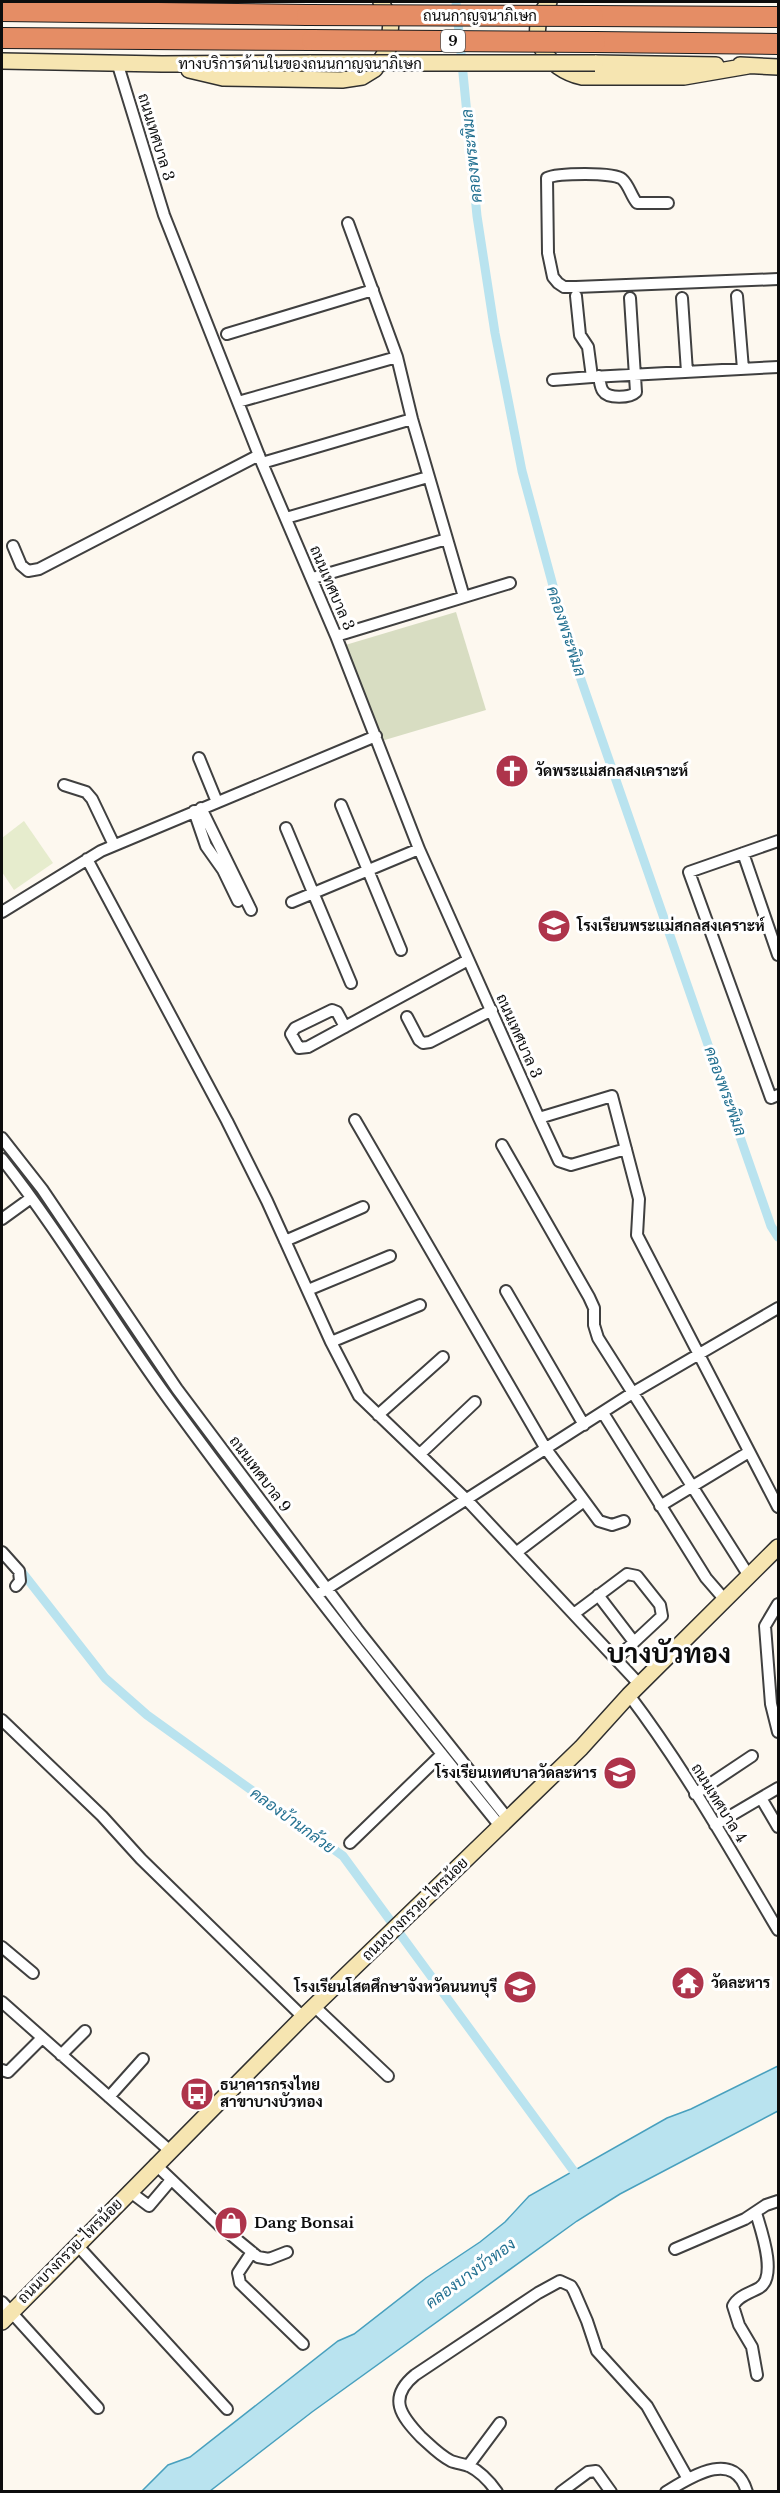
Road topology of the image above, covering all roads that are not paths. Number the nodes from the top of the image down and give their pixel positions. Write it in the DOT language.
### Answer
graph roads {
  1 [pos="381,2"];
  2 [pos="549,2"];
  3 [pos="2,11"];
  4 [pos="778,17"];
  5 [pos="4,39"];
  6 [pos="778,44"];
  7 [pos="2,61"];
  8 [pos="117,62"];
  9 [pos="162,64"];
  10 [pos="748,66"];
  11 [pos="778,67"];
  12 [pos="668,203"];
  13 [pos="348,223"];
  14 [pos="778,279"];
  15 [pos="372,290"];
  16 [pos="576,296"];
  17 [pos="737,296"];
  18 [pos="630,298"];
  19 [pos="681,298"];
  20 [pos="227,334"];
  21 [pos="397,357"];
  22 [pos="778,367"];
  23 [pos="743,369"];
  24 [pos="687,372"];
  25 [pos="635,374"];
  26 [pos="596,377"];
  27 [pos="553,380"];
  28 [pos="238,402"];
  29 [pos="412,419"];
  30 [pos="261,459"];
  31 [pos="428,477"];
  32 [pos="286,518"];
  33 [pos="447,539"];
  34 [pos="13,546"];
  35 [pos="313,578"];
  36 [pos="510,583"];
  37 [pos="464,597"];
  38 [pos="336,636"];
  39 [pos="376,736"];
  40 [pos="199,758"];
  41 [pos="64,785"];
  42 [pos="217,802"];
  43 [pos="341,805"];
  44 [pos="198,810"];
  45 [pos="286,828"];
  46 [pos="778,841"];
  47 [pos="114,845"];
  48 [pos="419,849"];
  49 [pos="743,853"];
  50 [pos="87,859"];
  51 [pos="366,870"];
  52 [pos="313,894"];
  53 [pos="238,901"];
  54 [pos="292,902"];
  55 [pos="250,910"];
  56 [pos="2,912"];
  57 [pos="401,951"];
  58 [pos="778,954"];
  59 [pos="468,960"];
  60 [pos="351,983"];
  61 [pos="492,1010"];
  62 [pos="407,1017"];
  63 [pos="345,1026"];
  64 [pos="778,1095"];
  65 [pos="539,1118"];
  66 [pos="355,1120"];
  67 [pos="2,1138"];
  68 [pos="502,1145"];
  69 [pos="626,1149"];
  70 [pos="2,1159"];
  71 [pos="31,1198"];
  72 [pos="363,1207"];
  73 [pos="2,1219"];
  74 [pos="285,1241"];
  75 [pos="390,1256"];
  76 [pos="308,1290"];
  77 [pos="506,1291"];
  78 [pos="420,1305"];
  79 [pos="778,1308"];
  80 [pos="331,1342"];
  81 [pos="698,1355"];
  82 [pos="443,1357"];
  83 [pos="634,1392"];
  84 [pos="475,1402"];
  85 [pos="603,1413"];
  86 [pos="378,1415"];
  87 [pos="584,1425"];
  88 [pos="546,1449"];
  89 [pos="749,1452"];
  90 [pos="420,1454"];
  91 [pos="693,1488"];
  92 [pos="467,1500"];
  93 [pos="584,1501"];
  94 [pos="660,1506"];
  95 [pos="778,1507"];
  96 [pos="624,1521"];
  97 [pos="2,1552"];
  98 [pos="517,1552"];
  99 [pos="777,1554"];
  100 [pos="749,1576"];
  101 [pos="16,1586"];
  102 [pos="326,1589"];
  103 [pos="598,1595"];
  104 [pos="316,1596"];
  105 [pos="725,1600"];
  106 [pos="778,1604"];
  107 [pos="575,1613"];
  108 [pos="633,1642"];
  109 [pos="616,1659"];
  110 [pos="634,1690"];
  111 [pos="4,1727"];
  112 [pos="778,1732"];
  113 [pos="442,1754"];
  114 [pos="752,1756"];
  115 [pos="778,1788"];
  116 [pos="695,1794"];
  117 [pos="761,1798"];
  118 [pos="504,1823"];
  119 [pos="715,1825"];
  120 [pos="778,1827"];
  121 [pos="350,1843"];
  122 [pos="778,1930"];
  123 [pos="2,1947"];
  124 [pos="33,1973"];
  125 [pos="2,2002"];
  126 [pos="309,2011"];
  127 [pos="85,2031"];
  128 [pos="42,2038"];
  129 [pos="61,2055"];
  130 [pos="143,2059"];
  131 [pos="2,2070"];
  132 [pos="388,2076"];
  133 [pos="109,2097"];
  134 [pos="169,2150"];
  135 [pos="155,2164"];
  136 [pos="171,2180"];
  137 [pos="129,2191"];
  138 [pos="778,2201"];
  139 [pos="756,2213"];
  140 [pos="77,2245"];
  141 [pos="675,2249"];
  142 [pos="252,2252"];
  143 [pos="286,2252"];
  144 [pos="5,2311"];
  145 [pos="303,2344"];
  146 [pos="757,2375"];
  147 [pos="98,2408"];
  148 [pos="227,2409"];
  149 [pos="500,2423"];
  150 [pos="468,2466"];
  151 [pos="688,2479"];
  152 [pos="497,2492"];
  153 [pos="561,2492"];
  154 [pos="611,2492"];
  155 [pos="666,2492"];
  156 [pos="747,2492"];
  1 -- 9 [label="main road"];
  2 -- 10 [label="main road"];
  3 -- 4 [label="highway, ถนนกาญจนาภิเษก / 9, bridge"];
  5 -- 6 [label="highway, ถนนกาญจนาภิเษก / 9, bridge"];
  7 -- 8 [label="main road, ทางบริการด้านในของถนนกาญจนาภิเษก"];
  8 -- 9 [label="main road, ทางบริการด้านในของถนนกาญจนาภิเษก"];
  8 -- 28 [label="street, ถนนเทศบาล 3"];
  9 -- 10 [label="main road, ทางบริการด้านในของถนนกาญจนาภิเษก, bridge"];
  10 -- 11 [label="main road, ทางบริการด้านในของถนนกาญจนาภิเษก"];
  12 -- 14 [label="street"];
  13 -- 15 [label="street"];
  15 -- 20 [label="street"];
  15 -- 21 [label="street"];
  16 -- 26 [label="street"];
  17 -- 23 [label="street"];
  18 -- 25 [label="street"];
  19 -- 24 [label="street"];
  21 -- 28 [label="street"];
  21 -- 29 [label="street"];
  22 -- 23 [label="street"];
  23 -- 24 [label="street"];
  24 -- 25 [label="street"];
  25 -- 26 [label="street"];
  25 -- 26 [label="street"];
  26 -- 27 [label="street"];
  28 -- 30 [label="street, ถนนเทศบาล 3"];
  29 -- 30 [label="street"];
  29 -- 31 [label="street"];
  30 -- 32 [label="street, ถนนเทศบาล 3"];
  30 -- 34 [label="street"];
  31 -- 32 [label="street"];
  31 -- 33 [label="street"];
  32 -- 35 [label="street, ถนนเทศบาล 3"];
  33 -- 35 [label="street"];
  33 -- 37 [label="street"];
  35 -- 38 [label="street, ถนนเทศบาล 3"];
  36 -- 37 [label="street"];
  37 -- 38 [label="street"];
  38 -- 39 [label="street, ถนนเทศบาล 3"];
  39 -- 42 [label="street"];
  39 -- 48 [label="street, ถนนเทศบาล 3"];
  40 -- 42 [label="street"];
  41 -- 47 [label="street"];
  42 -- 44 [label="street"];
  43 -- 51 [label="street"];
  44 -- 47 [label="street"];
  44 -- 53 [label="street"];
  44 -- 55 [label="street"];
  45 -- 52 [label="street"];
  46 -- 49 [label="street"];
  47 -- 50 [label="street"];
  48 -- 51 [label="street"];
  48 -- 59 [label="street, ถนนเทศบาล 3"];
  49 -- 58 [label="street"];
  49 -- 64 [label="street"];
  50 -- 56 [label="street"];
  50 -- 74 [label="street, ถนนเทศบาล 4"];
  51 -- 52 [label="street"];
  51 -- 57 [label="street"];
  52 -- 54 [label="street"];
  52 -- 60 [label="street"];
  59 -- 61 [label="street, ถนนเทศบาล 3"];
  59 -- 63 [label="street"];
  61 -- 62 [label="street"];
  61 -- 65 [label="street, ถนนเทศบาล 3"];
  63 -- 63 [label="street"];
  65 -- 69 [label="street, ถนนเทศบาล 3"];
  65 -- 69 [label="street"];
  66 -- 88 [label="street"];
  67 -- 102 [label="street, ถนนเทศบาล 9"];
  68 -- 83 [label="street"];
  69 -- 81 [label="street"];
  70 -- 71 [label="street, ถนนเทศบาล 9"];
  71 -- 73 [label="street"];
  71 -- 104 [label="street, ถนนเทศบาล 9"];
  72 -- 74 [label="street"];
  74 -- 76 [label="street, ถนนเทศบาล 4"];
  75 -- 76 [label="street"];
  76 -- 80 [label="street, ถนนเทศบาล 4"];
  77 -- 87 [label="street"];
  78 -- 80 [label="street"];
  79 -- 81 [label="street"];
  80 -- 86 [label="street, ถนนเทศบาล 4"];
  81 -- 83 [label="street"];
  81 -- 89 [label="street"];
  82 -- 86 [label="street"];
  83 -- 85 [label="street"];
  83 -- 91 [label="street"];
  84 -- 90 [label="street"];
  85 -- 87 [label="street"];
  85 -- 94 [label="street"];
  86 -- 90 [label="street, ถนนเทศบาล 4"];
  87 -- 88 [label="street"];
  88 -- 92 [label="street"];
  88 -- 93 [label="street"];
  89 -- 91 [label="street"];
  89 -- 95 [label="street"];
  90 -- 92 [label="street, ถนนเทศบาล 4"];
  91 -- 94 [label="street"];
  91 -- 100 [label="street"];
  92 -- 98 [label="street, ถนนเทศบาล 4"];
  92 -- 102 [label="street"];
  93 -- 96 [label="street"];
  93 -- 98 [label="street"];
  94 -- 105 [label="street"];
  97 -- 101 [label="street"];
  98 -- 107 [label="street, ถนนเทศบาล 4"];
  99 -- 100 [label="main road, ถนนบางกรวย-ไทรน้อย"];
  100 -- 105 [label="main road, ถนนบางกรวย-ไทรน้อย"];
  102 -- 104 [label="street"];
  102 -- 118 [label="street, ถนนเทศบาล 9"];
  103 -- 107 [label="street"];
  103 -- 108 [label="street"];
  103 -- 108 [label="street"];
  104 -- 113 [label="street, ถนนเทศบาล 9"];
  105 -- 110 [label="main road, ถนนบางกรวย-ไทรน้อย"];
  106 -- 112 [label="street"];
  107 -- 109 [label="street, ถนนเทศบาล 4"];
  108 -- 109 [label="street"];
  109 -- 110 [label="street, ถนนเทศบาล 4"];
  110 -- 116 [label="street, ถนนเทศบาล 4"];
  110 -- 118 [label="main road, ถนนบางกรวย-ไทรน้อย"];
  111 -- 126 [label="street"];
  113 -- 118 [label="street, ถนนเทศบาล 9"];
  113 -- 121 [label="street"];
  114 -- 116 [label="street"];
  115 -- 117 [label="street"];
  116 -- 119 [label="street, ถนนเทศบาล 4"];
  117 -- 119 [label="street"];
  117 -- 120 [label="street"];
  118 -- 126 [label="main road, ถนนบางกรวย-ไทรน้อย"];
  119 -- 122 [label="street, ถนนเทศบาล 4"];
  123 -- 124 [label="street"];
  125 -- 128 [label="street"];
  126 -- 132 [label="street"];
  126 -- 134 [label="main road, ถนนบางกรวย-ไทรน้อย"];
  127 -- 129 [label="street"];
  128 -- 129 [label="street"];
  128 -- 131 [label="street"];
  129 -- 133 [label="street"];
  130 -- 133 [label="street"];
  133 -- 134 [label="street"];
  134 -- 135 [label="main road, ถนนบางกรวย-ไทรน้อย"];
  135 -- 136 [label="street"];
  135 -- 137 [label="main road, ถนนบางกรวย-ไทรน้อย"];
  136 -- 137 [label="street"];
  136 -- 142 [label="street"];
  137 -- 140 [label="main road, ถนนบางกรวย-ไทรน้อย"];
  138 -- 139 [label="street"];
  139 -- 141 [label="street"];
  139 -- 146 [label="street"];
  140 -- 144 [label="main road, ถนนบางกรวย-ไทรน้อย"];
  140 -- 148 [label="street"];
  142 -- 143 [label="street"];
  142 -- 145 [label="street"];
  144 -- 147 [label="street"];
  149 -- 150 [label="street"];
  150 -- 151 [label="street"];
  150 -- 152 [label="street"];
  151 -- 155 [label="street"];
  151 -- 156 [label="street"];
  153 -- 154 [label="street"];
}
